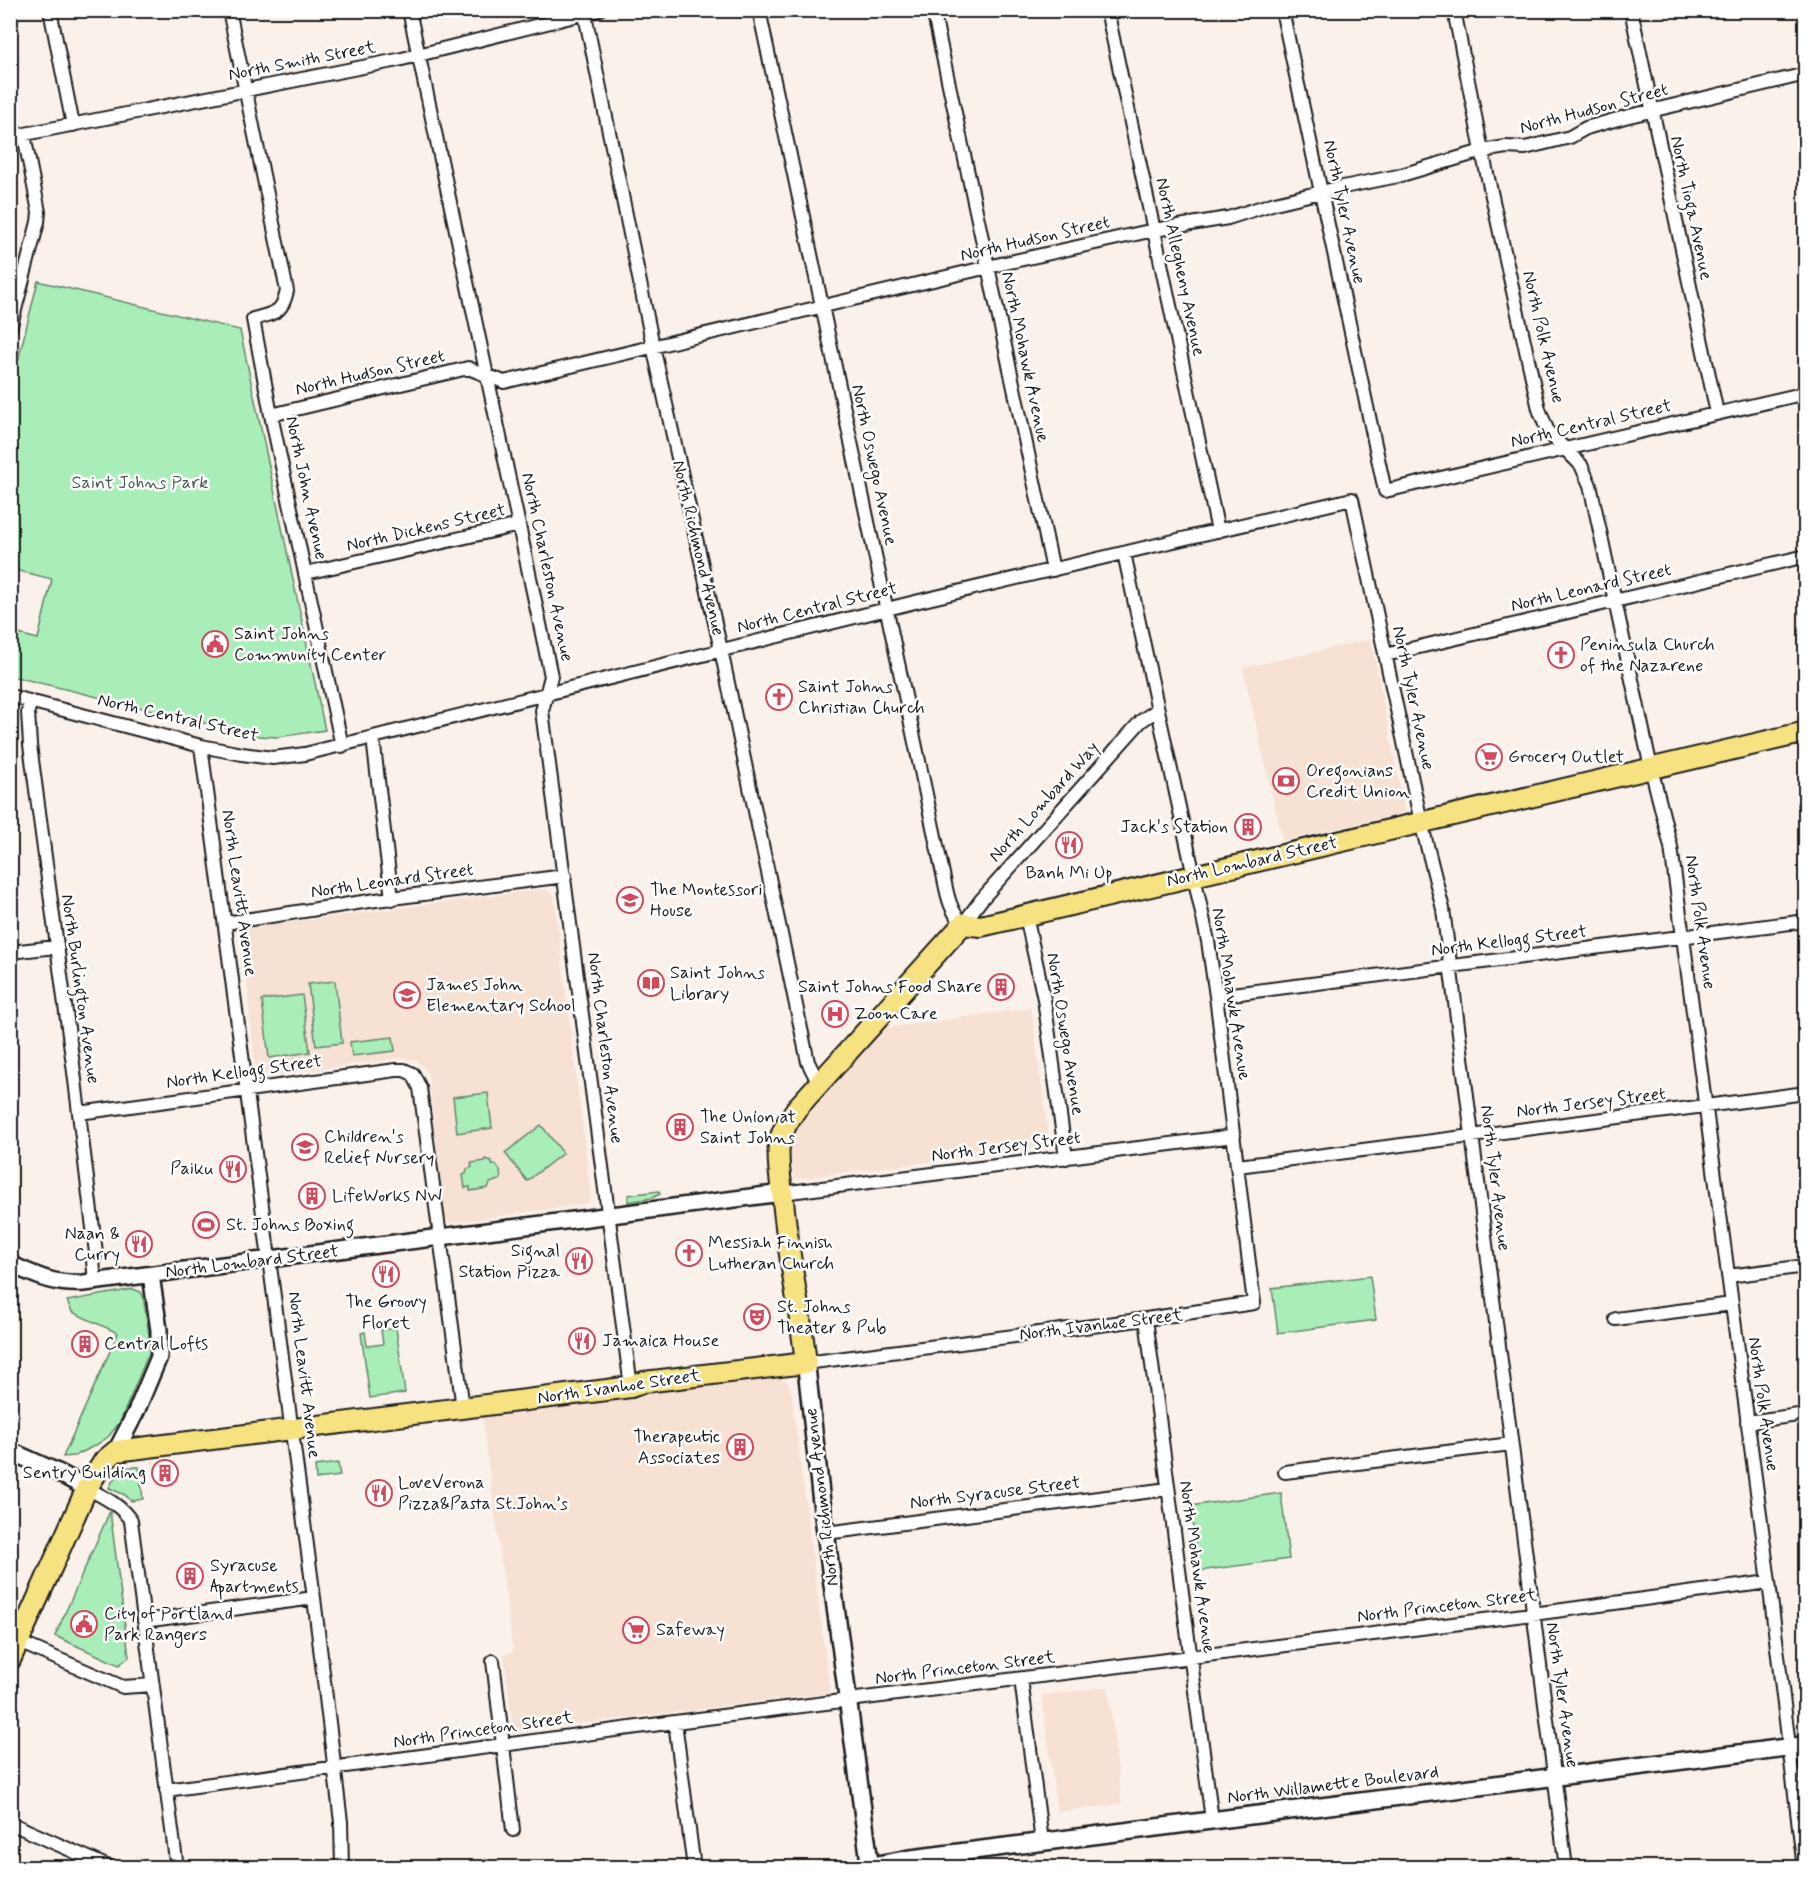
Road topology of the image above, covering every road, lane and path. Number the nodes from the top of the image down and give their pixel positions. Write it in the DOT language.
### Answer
graph roads {
  1 [pos="50,10"];
  2 [pos="229,10"];
  3 [pos="409,10"];
  4 [pos="599,10"];
  5 [pos="759,10"];
  6 [pos="933,10"];
  7 [pos="1107,10"];
  8 [pos="1282,10"];
  9 [pos="1454,10"];
  10 [pos="1631,10"];
  11 [pos="584,12"];
  12 [pos="419,54"];
  13 [pos="1806,74"];
  14 [pos="245,91"];
  15 [pos="1652,111"];
  16 [pos="74,125"];
  17 [pos="24,135"];
  18 [pos="10,137"];
  19 [pos="1482,152"];
  20 [pos="1321,192"];
  21 [pos="1154,230"];
  22 [pos="988,268"];
  23 [pos="822,307"];
  24 [pos="10,328"];
  25 [pos="653,346"];
  26 [pos="487,376"];
  27 [pos="1806,393"];
  28 [pos="1717,413"];
  29 [pos="271,415"];
  30 [pos="1564,449"];
  31 [pos="1385,491"];
  32 [pos="1352,499"];
  33 [pos="519,525"];
  34 [pos="1218,531"];
  35 [pos="1124,553"];
  36 [pos="1806,556"];
  37 [pos="1053,570"];
  38 [pos="306,573"];
  39 [pos="1616,601"];
  40 [pos="886,609"];
  41 [pos="721,650"];
  42 [pos="1385,655"];
  43 [pos="546,694"];
  44 [pos="10,696"];
  45 [pos="30,701"];
  46 [pos="1157,710"];
  47 [pos="1806,732"];
  48 [pos="373,738"];
  49 [pos="201,746"];
  50 [pos="342,746"];
  51 [pos="1651,768"];
  52 [pos="1421,822"];
  53 [pos="565,876"];
  54 [pos="1193,876"];
  55 [pos="392,899"];
  56 [pos="1026,916"];
  57 [pos="1806,921"];
  58 [pos="225,923"];
  59 [pos="963,924"];
  60 [pos="1683,937"];
  61 [pos="56,947"];
  62 [pos="10,952"];
  63 [pos="1449,967"];
  64 [pos="1216,996"];
  65 [pos="819,1084"];
  66 [pos="248,1090"];
  67 [pos="1806,1094"];
  68 [pos="1706,1106"];
  69 [pos="79,1113"];
  70 [pos="1234,1136"];
  71 [pos="1471,1137"];
  72 [pos="1065,1158"];
  73 [pos="1238,1166"];
  74 [pos="782,1193"];
  75 [pos="609,1216"];
  76 [pos="439,1237"];
  77 [pos="271,1259"];
  78 [pos="10,1264"];
  79 [pos="1806,1266"];
  80 [pos="151,1275"];
  81 [pos="1728,1276"];
  82 [pos="95,1282"];
  83 [pos="1254,1303"];
  84 [pos="1732,1304"];
  85 [pos="1146,1319"];
  86 [pos="1616,1319"];
  87 [pos="806,1363"];
  88 [pos="631,1387"];
  89 [pos="463,1407"];
  90 [pos="1806,1414"];
  91 [pos="1748,1422"];
  92 [pos="293,1429"];
  93 [pos="1511,1444"];
  94 [pos="116,1450"];
  95 [pos="10,1451"];
  96 [pos="1285,1472"];
  97 [pos="87,1488"];
  98 [pos="1168,1489"];
  99 [pos="826,1533"];
  100 [pos="1769,1582"];
  101 [pos="315,1598"];
  102 [pos="1533,1613"];
  103 [pos="144,1621"];
  104 [pos="15,1640"];
  105 [pos="1190,1657"];
  106 [pos="10,1660"];
  107 [pos="492,1661"];
  108 [pos="1021,1679"];
  109 [pos="153,1685"];
  110 [pos="848,1701"];
  111 [pos="675,1722"];
  112 [pos="504,1745"];
  113 [pos="1806,1745"];
  114 [pos="1788,1748"];
  115 [pos="335,1767"];
  116 [pos="1555,1777"];
  117 [pos="166,1790"];
  118 [pos="1212,1820"];
  119 [pos="10,1823"];
  120 [pos="513,1830"];
  121 [pos="1042,1842"];
  122 [pos="868,1867"];
  123 [pos="111,1868"];
  124 [pos="177,1868"];
  125 [pos="342,1868"];
  126 [pos="694,1868"];
  127 [pos="1566,1868"];
  128 [pos="1804,1868"];
  1 -- 16 [label="street"];
  2 -- 14 [label="street, North John Avenue"];
  3 -- 12 [label="street, North Charleston Avenue"];
  4 -- 11 [label="street, North Smith Street"];
  5 -- 23 [label="street, North Oswego Avenue"];
  6 -- 22 [label="street, North Mohawk Avenue"];
  7 -- 21 [label="street, North Allegheny Avenue"];
  8 -- 20 [label="street, North Tyler Avenue"];
  9 -- 19 [label="street, North Polk Avenue"];
  10 -- 15 [label="street, North Tioga Avenue"];
  11 -- 12 [label="street, North Smith Street"];
  11 -- 25 [label="street, North Richmond Avenue"];
  12 -- 14 [label="street, North Smith Street"];
  12 -- 26 [label="street, North Charleston Avenue"];
  13 -- 15 [label="street, North Hudson Street"];
  14 -- 16 [label="street, North Smith Street"];
  14 -- 29 [label="street, North John Avenue"];
  15 -- 19 [label="street, North Hudson Street"];
  15 -- 28 [label="street, North Tioga Avenue"];
  16 -- 17 [label="street, North Smith Street"];
  17 -- 18 [label="street, North Smith Street"];
  17 -- 24 [label="street"];
  19 -- 20 [label="street, North Hudson Street"];
  19 -- 30 [label="street, North Polk Avenue"];
  20 -- 21 [label="street, North Hudson Street"];
  20 -- 31 [label="street, North Tyler Avenue"];
  21 -- 22 [label="street, North Hudson Street"];
  21 -- 34 [label="street, North Allegheny Avenue"];
  22 -- 23 [label="street, North Hudson Street"];
  22 -- 37 [label="street, North Mohawk Avenue"];
  23 -- 25 [label="street, North Hudson Street"];
  23 -- 40 [label="street, North Oswego Avenue"];
  25 -- 26 [label="street, North Hudson Street"];
  25 -- 41 [label="street, North Richmond Avenue"];
  26 -- 29 [label="street, North Hudson Street"];
  26 -- 33 [label="street, North Charleston Avenue"];
  27 -- 28 [label="street, North Central Street"];
  28 -- 30 [label="street, North Central Street"];
  29 -- 38 [label="street, North John Avenue"];
  30 -- 31 [label="street, North Central Street"];
  30 -- 39 [label="street, North Polk Avenue"];
  32 -- 34 [label="street, North Central Street"];
  32 -- 42 [label="street, North Tyler Avenue"];
  33 -- 38 [label="street, North Dickens Street"];
  33 -- 43 [label="street, North Charleston Avenue"];
  34 -- 35 [label="street, North Central Street"];
  35 -- 37 [label="street, North Central Street"];
  35 -- 46 [label="street, North Mohawk Avenue"];
  36 -- 39 [label="street, North Leonard Street"];
  37 -- 40 [label="street, North Central Street"];
  38 -- 50 [label="street, North John Avenue"];
  39 -- 42 [label="street, North Leonard Street"];
  39 -- 51 [label="street, North Polk Avenue"];
  40 -- 41 [label="street, North Central Street"];
  40 -- 59 [label="street, North Oswego Avenue"];
  41 -- 43 [label="street, North Central Street"];
  41 -- 65 [label="street, North Richmond Avenue"];
  42 -- 52 [label="street, North Tyler Avenue"];
  43 -- 48 [label="street, North Central Street"];
  43 -- 53 [label="street, North Charleston Avenue"];
  44 -- 45 [label="street, North Central Street"];
  45 -- 49 [label="street, North Central Street"];
  45 -- 61 [label="street, North Burlington Avenue"];
  46 -- 54 [label="street, North Mohawk Avenue"];
  46 -- 59 [label="street, North Lombard Way"];
  47 -- 51 [label="main road, North Lombard Street"];
  48 -- 50 [label="street, North Central Street"];
  48 -- 55 [label="street"];
  49 -- 50 [label="street, North Central Street"];
  49 -- 58 [label="street, North Leavitt Avenue"];
  51 -- 52 [label="main road, North Lombard Street"];
  51 -- 60 [label="street, North Polk Avenue"];
  52 -- 54 [label="main road, North Lombard Street"];
  52 -- 63 [label="street, North Tyler Avenue"];
  53 -- 55 [label="street, North Leonard Street"];
  53 -- 75 [label="street, North Charleston Avenue"];
  54 -- 56 [label="main road, North Lombard Street"];
  54 -- 64 [label="street, North Mohawk Avenue"];
  55 -- 58 [label="street, North Leonard Street"];
  56 -- 59 [label="main road, North Lombard Street"];
  56 -- 72 [label="street, North Oswego Avenue"];
  57 -- 60 [label="street, North Kellogg Street"];
  58 -- 66 [label="street, North Leavitt Avenue"];
  59 -- 65 [label="main road"];
  60 -- 63 [label="street, North Kellogg Street"];
  60 -- 68 [label="street, North Polk Avenue"];
  61 -- 62 [label="street"];
  61 -- 69 [label="street, North Burlington Avenue"];
  63 -- 64 [label="street, North Kellogg Street"];
  63 -- 71 [label="street, North Tyler Avenue"];
  64 -- 70 [label="street, North Mohawk Avenue"];
  65 -- 74 [label="main road, North Richmond Avenue"];
  66 -- 69 [label="street, North Kellogg Street"];
  66 -- 76 [label="street, North Kellogg Street"];
  66 -- 77 [label="street, North Leavitt Avenue"];
  67 -- 68 [label="street, North Jersey Street"];
  68 -- 71 [label="street, North Jersey Street"];
  68 -- 81 [label="street, North Polk Avenue"];
  69 -- 82 [label="street, North Burlington Avenue"];
  70 -- 72 [label="street, North Jersey Street"];
  70 -- 73 [label="street, North Mohawk Avenue"];
  71 -- 73 [label="street, North Jersey Street"];
  71 -- 93 [label="street, North Tyler Avenue"];
  72 -- 74 [label="street, North Jersey Street"];
  73 -- 83 [label="street, North Mohawk Avenue"];
  74 -- 75 [label="street, North Lombard Street"];
  74 -- 87 [label="main road, North Richmond Avenue"];
  75 -- 76 [label="street, North Lombard Street"];
  75 -- 88 [label="street, North Charleston Avenue"];
  76 -- 77 [label="street, North Lombard Street"];
  76 -- 89 [label="street"];
  77 -- 80 [label="street, North Lombard Street"];
  77 -- 92 [label="street, North Leavitt Avenue"];
  78 -- 82 [label="street, North Lombard Street"];
  79 -- 81 [label="street"];
  80 -- 82 [label="street, North Lombard Street"];
  80 -- 94 [label="street"];
  81 -- 84 [label="street, North Polk Avenue"];
  83 -- 85 [label="street, North Ivanhoe Street"];
  84 -- 86 [label="street"];
  84 -- 91 [label="street, North Polk Avenue"];
  85 -- 87 [label="street, North Ivanhoe Street"];
  85 -- 98 [label="street, North Mohawk Avenue"];
  87 -- 88 [label="main road, North Ivanhoe Street"];
  87 -- 99 [label="main road, North Richmond Avenue"];
  88 -- 89 [label="main road, North Ivanhoe Street"];
  89 -- 92 [label="main road, North Ivanhoe Street"];
  90 -- 91 [label="street"];
  91 -- 100 [label="street, North Polk Avenue"];
  92 -- 94 [label="main road, North Ivanhoe Street"];
  92 -- 101 [label="street, North Leavitt Avenue"];
  93 -- 96 [label="street"];
  93 -- 102 [label="street, North Tyler Avenue"];
  94 -- 97 [label="main road"];
  95 -- 97 [label="main road"];
  97 -- 103 [label="street"];
  97 -- 104 [label="main road"];
  98 -- 99 [label="street, North Syracuse Street"];
  98 -- 105 [label="street, North Mohawk Avenue"];
  99 -- 110 [label="main road, North Richmond Avenue"];
  100 -- 102 [label="street, North Princeton Street"];
  100 -- 114 [label="street, North Polk Avenue"];
  101 -- 103 [label="street"];
  101 -- 115 [label="street, North Leavitt Avenue"];
  102 -- 105 [label="street, North Princeton Street"];
  102 -- 116 [label="street, North Tyler Avenue"];
  103 -- 109 [label="street"];
  104 -- 106 [label="main road"];
  104 -- 109 [label="street"];
  105 -- 108 [label="street, North Princeton Street"];
  105 -- 118 [label="street, North Mohawk Avenue"];
  107 -- 112 [label="street"];
  108 -- 110 [label="street, North Princeton Street"];
  108 -- 121 [label="street"];
  109 -- 117 [label="street"];
  110 -- 111 [label="street, North Princeton Street"];
  110 -- 122 [label="main road, North Richmond Avenue"];
  111 -- 112 [label="street, North Princeton Street"];
  111 -- 126 [label="street"];
  112 -- 115 [label="street, North Princeton Street"];
  112 -- 120 [label="street"];
  113 -- 114 [label="main road, North Willamette Boulevard"];
  114 -- 116 [label="main road, North Willamette Boulevard"];
  114 -- 128 [label="street, North Polk Avenue"];
  115 -- 117 [label="street, North Princeton Street"];
  115 -- 125 [label="street, North Leavitt Avenue"];
  116 -- 118 [label="main road, North Willamette Boulevard"];
  116 -- 127 [label="street, North Tyler Avenue"];
  117 -- 124 [label="street"];
  118 -- 121 [label="main road, North Willamette Boulevard"];
  119 -- 123 [label="street"];
  121 -- 122 [label="main road, North Willamette Boulevard"];
}
